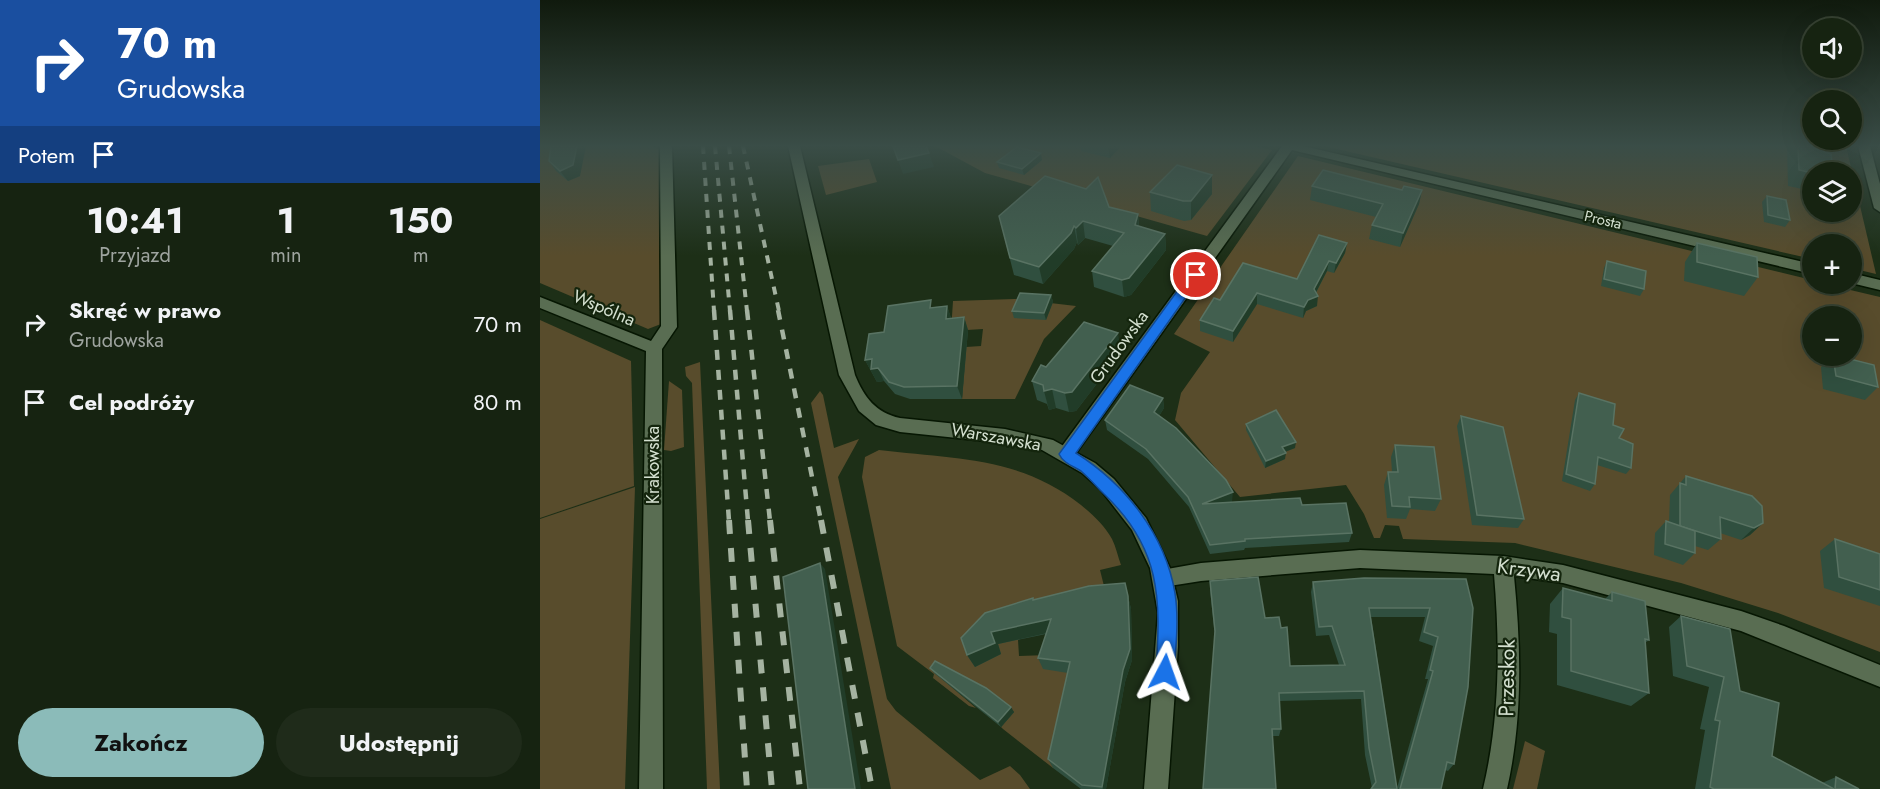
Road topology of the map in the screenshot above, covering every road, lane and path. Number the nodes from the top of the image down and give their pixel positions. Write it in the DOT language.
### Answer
graph roads {
  1 [pos="667,183"];
  2 [pos="803,183"];
  3 [pos="1261,183"];
  4 [pos="1445,183"];
  5 [pos="1874,183"];
  6 [pos="1880,208"];
  7 [pos="1802,267"];
  8 [pos="1862,281"];
  9 [pos="1880,285"];
  10 [pos="540,302"];
  11 [pos="654,348"];
  12 [pos="1066,454"];
  13 [pos="1503,566"];
  14 [pos="1163,578"];
  15 [pos="1880,676"];
  16 [pos="651,789"];
  17 [pos="1156,789"];
  18 [pos="1495,789"];
  1 -- 11 [label="street"];
  2 -- 12 [label="street, Warszawska"];
  3 -- 12 [label="street, Grudowska"];
  4 -- 7 [label="street, Prosta"];
  5 -- 6 [label="street"];
  8 -- 9 [label="street"];
  10 -- 11 [label="street, Wspólna"];
  11 -- 16 [label="street, Krakowska"];
  12 -- 14 [label="street, Warszawska"];
  13 -- 14 [label="street, Krzywa"];
  13 -- 15 [label="street, Krzywa"];
  13 -- 18 [label="street, Przeskok"];
  14 -- 17 [label="street, Warszawska"];
}
